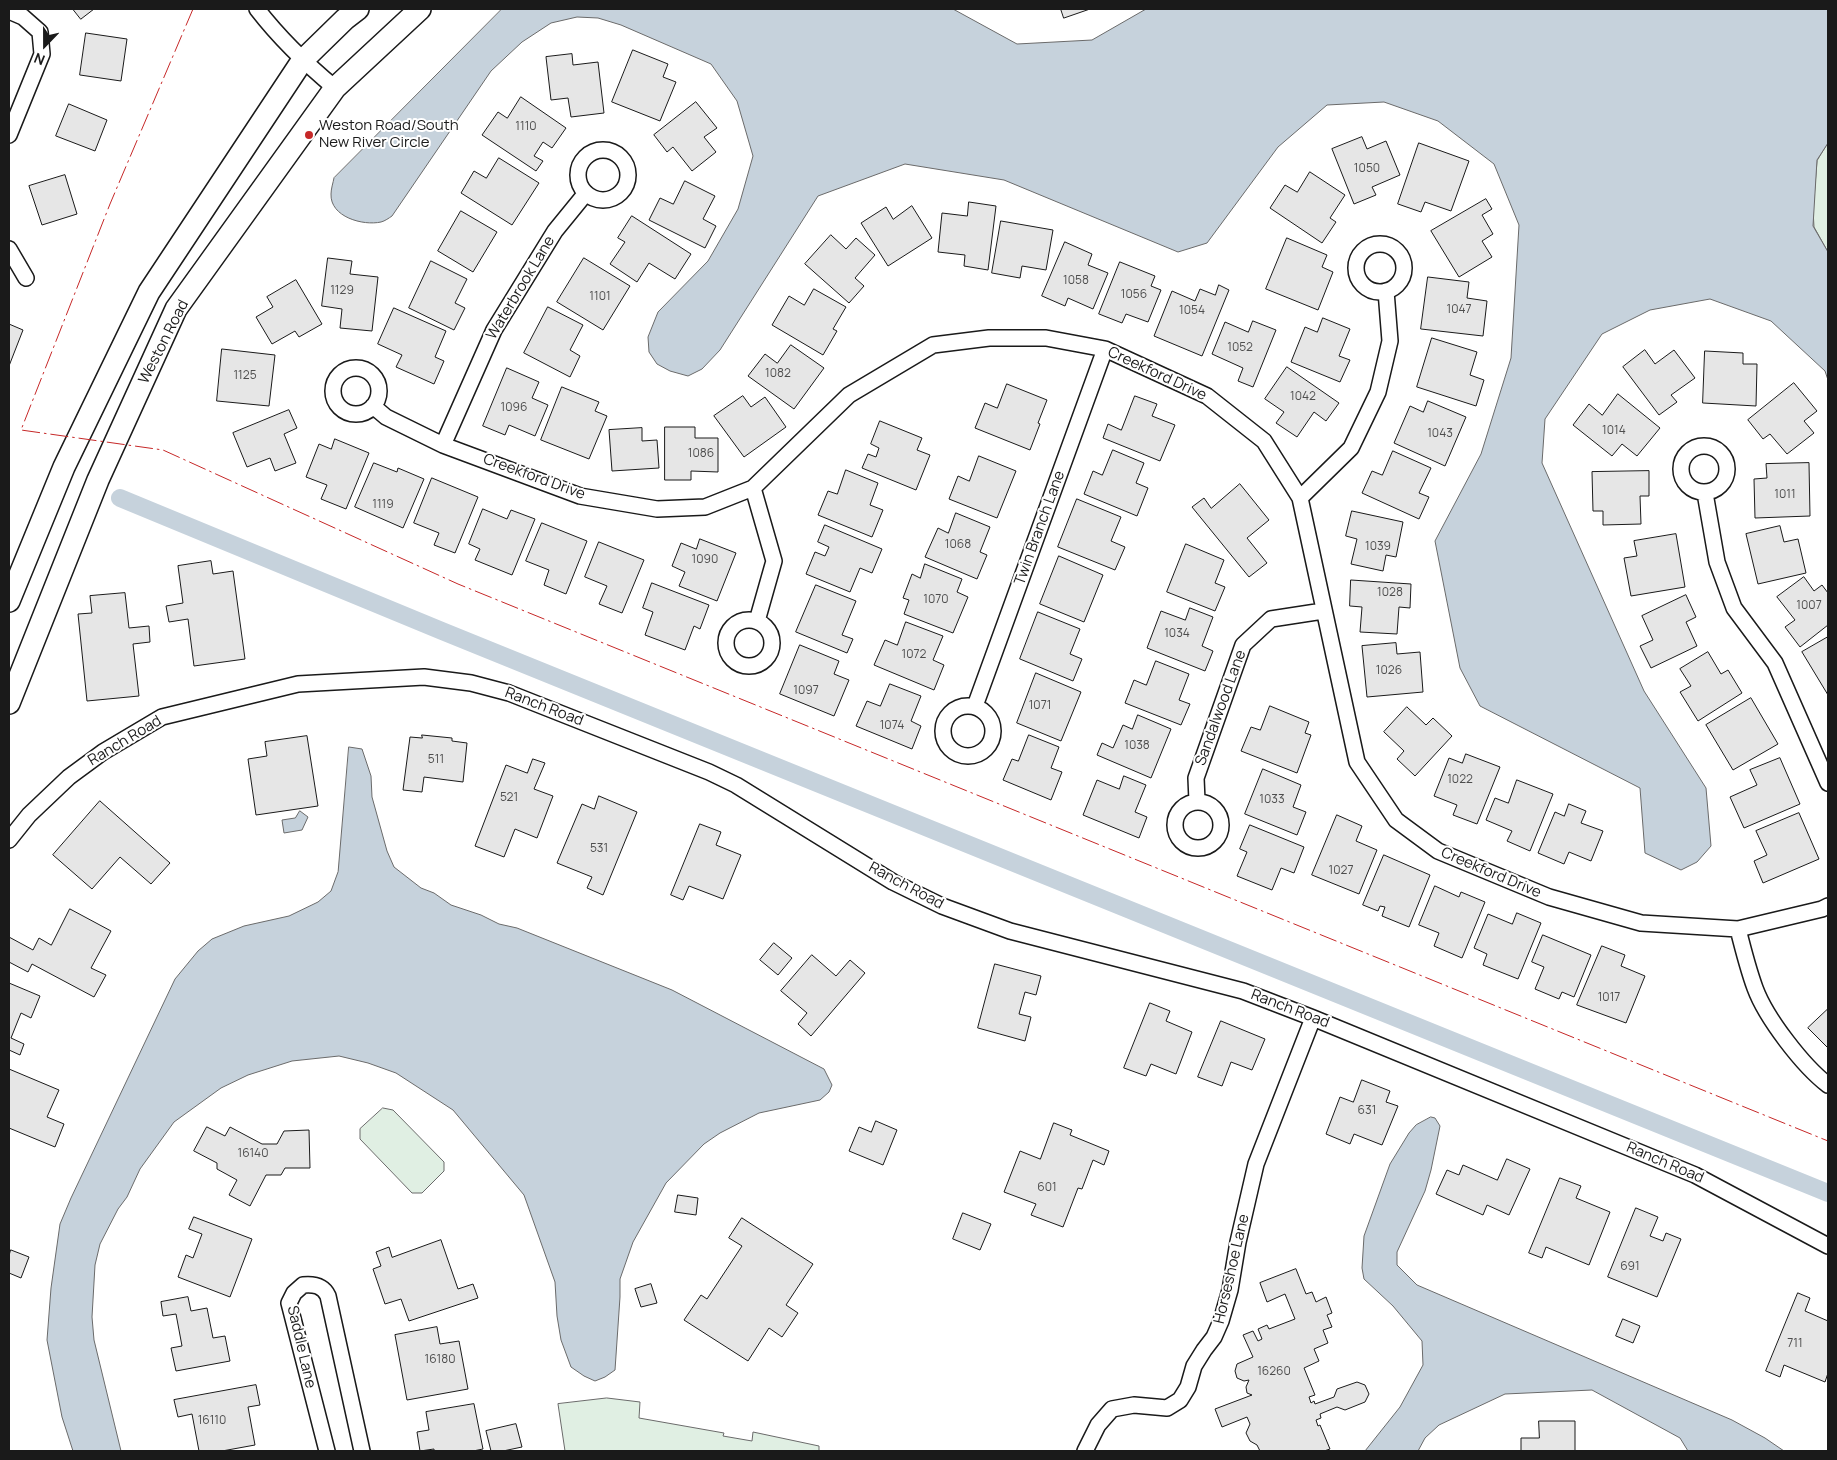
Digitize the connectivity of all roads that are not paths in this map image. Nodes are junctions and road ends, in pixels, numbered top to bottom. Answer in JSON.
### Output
{"nodes":[{"id":1,"x":257,"y":9,"type":"edge"},
{"id":2,"x":358,"y":9,"type":"edge"},
{"id":3,"x":420,"y":9,"type":"edge"},
{"id":4,"x":9,"y":10,"type":"edge"},
{"id":5,"x":302,"y":61,"type":"junction"},
{"id":6,"x":336,"y":88,"type":"junction"},
{"id":7,"x":9,"y":135,"type":"edge"},
{"id":8,"x":586,"y":193,"type":"dead end"},
{"id":9,"x":9,"y":249,"type":"edge"},
{"id":10,"x":26,"y":278,"type":"dead end"},
{"id":11,"x":1386,"y":291,"type":"dead end"},
{"id":12,"x":1105,"y":349,"type":"junction"},
{"id":13,"x":373,"y":406,"type":"dead end"},
{"id":14,"x":444,"y":445,"type":"junction"},
{"id":15,"x":753,"y":488,"type":"junction"},
{"id":16,"x":1705,"y":493,"type":"dead end"},
{"id":17,"x":1300,"y":498,"type":"junction"},
{"id":18,"x":9,"y":601,"type":"edge"},
{"id":19,"x":1323,"y":611,"type":"junction"},
{"id":20,"x":757,"y":621,"type":"dead end"},
{"id":21,"x":9,"y":703,"type":"edge"},
{"id":22,"x":975,"y":706,"type":"dead end"},
{"id":23,"x":1828,"y":783,"type":"edge"},
{"id":24,"x":1197,"y":801,"type":"dead end"},
{"id":25,"x":9,"y":840,"type":"edge"},
{"id":26,"x":1825,"y":907,"type":"edge"},
{"id":27,"x":1738,"y":929,"type":"junction"},
{"id":28,"x":1314,"y":1018,"type":"junction"},
{"id":29,"x":1828,"y":1085,"type":"edge"},
{"id":30,"x":1828,"y":1246,"type":"edge"},
{"id":31,"x":327,"y":1451,"type":"edge"},
{"id":32,"x":362,"y":1451,"type":"edge"},
{"id":33,"x":1084,"y":1451,"type":"edge"}],
"edges":[{"from":1,"to":5,"type":"street"},
{"from":2,"to":5,"type":"main road"},
{"from":3,"to":6,"type":"main road","name":"Weston Road"},
{"from":4,"to":7,"type":"street"},
{"from":5,"to":6,"type":"street"},
{"from":5,"to":18,"type":"main road"},
{"from":6,"to":21,"type":"main road","name":"Weston Road"},
{"from":8,"to":14,"type":"street","name":"Waterbrook Lane"},
{"from":9,"to":10,"type":"street"},
{"from":11,"to":17,"type":"street"},
{"from":12,"to":15,"type":"street","name":"Creekford Drive"},
{"from":12,"to":17,"type":"street","name":"Creekford Drive"},
{"from":12,"to":22,"type":"street","name":"Twin Branch Lane"},
{"from":13,"to":14,"type":"street","name":"Creekford Drive"},
{"from":14,"to":15,"type":"street","name":"Creekford Drive"},
{"from":15,"to":20,"type":"street"},
{"from":16,"to":23,"type":"street"},
{"from":17,"to":19,"type":"street","name":"Creekford Drive"},
{"from":19,"to":24,"type":"street","name":"Sandalwood Lane"},
{"from":19,"to":27,"type":"street","name":"Creekford Drive"},
{"from":25,"to":28,"type":"street","name":"Ranch Road"},
{"from":26,"to":27,"type":"street","name":"Creekford Drive"},
{"from":27,"to":29,"type":"street"},
{"from":28,"to":30,"type":"street","name":"Ranch Road"},
{"from":28,"to":33,"type":"street","name":"Horseshoe Lane"},
{"from":31,"to":32,"type":"street","name":"Saddle Lane"}]}
